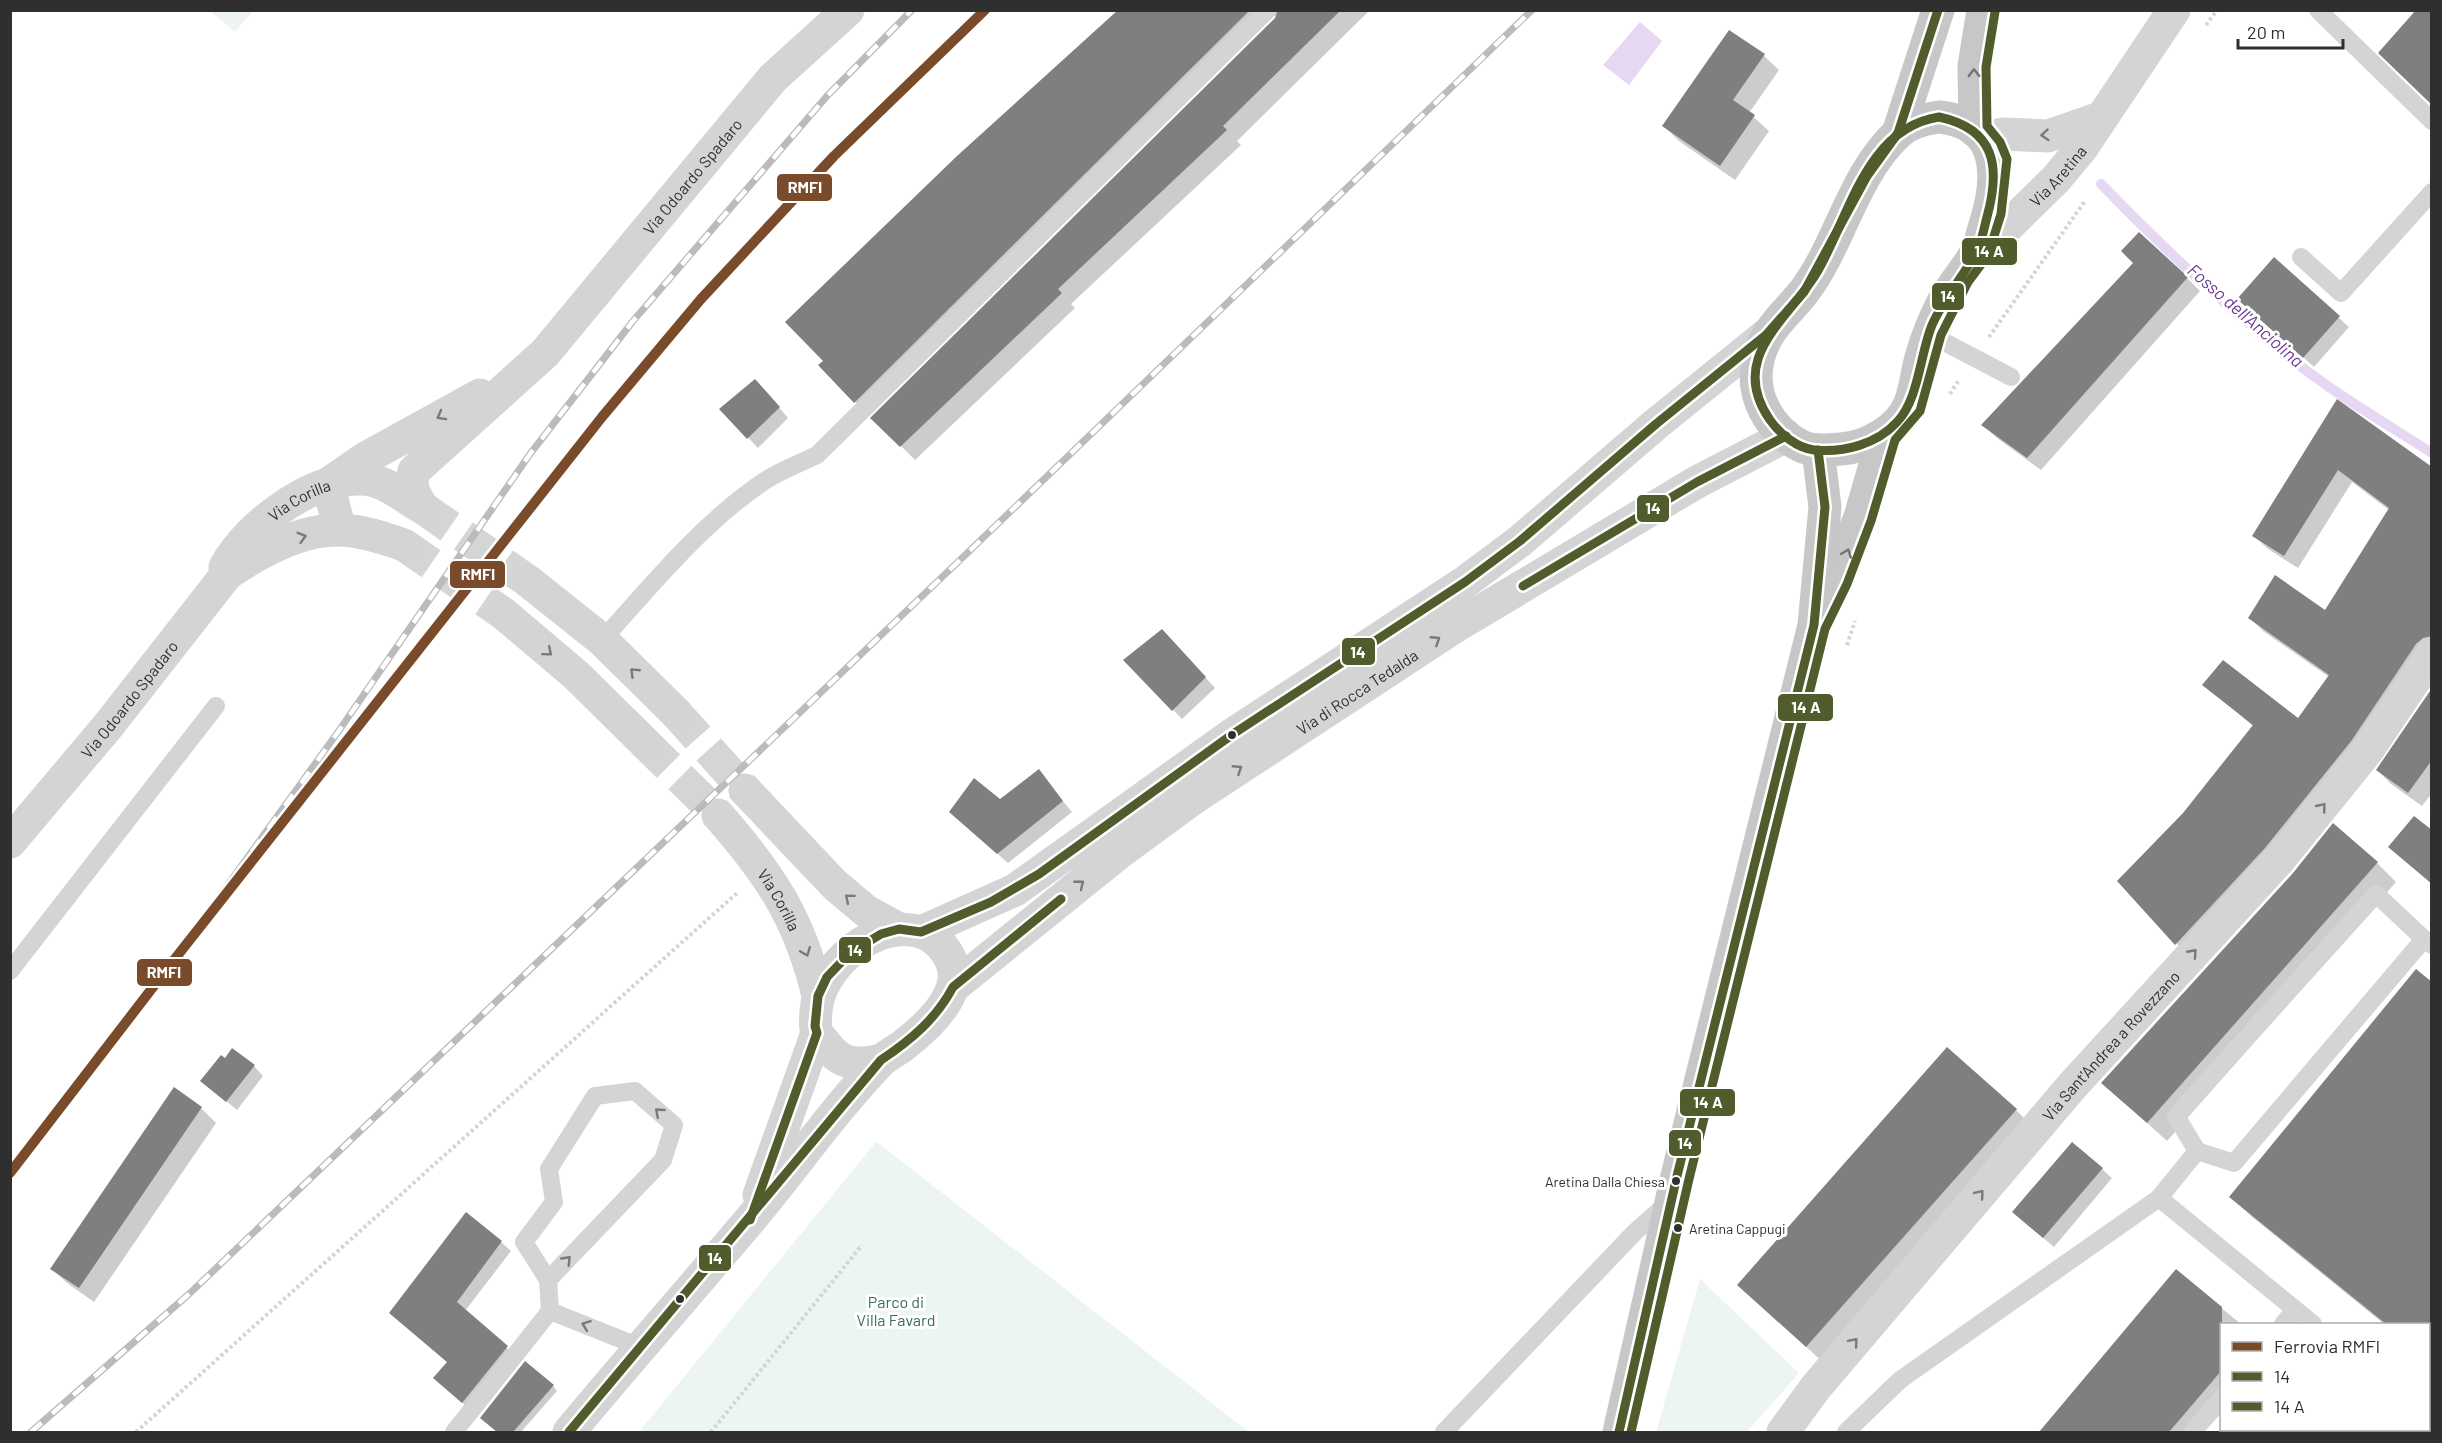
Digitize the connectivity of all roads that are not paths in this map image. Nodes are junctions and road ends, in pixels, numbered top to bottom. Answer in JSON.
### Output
{"nodes":[{"id":1,"x":848,"y":10,"type":"edge"},
{"id":2,"x":1267,"y":10,"type":"edge"},
{"id":3,"x":1938,"y":10,"type":"edge"},
{"id":4,"x":1983,"y":10,"type":"edge"},
{"id":5,"x":2174,"y":10,"type":"edge"},
{"id":6,"x":2318,"y":10,"type":"edge"},
{"id":7,"x":2100,"y":118,"type":"junction"},
{"id":8,"x":2432,"y":122,"type":"edge"},
{"id":9,"x":1898,"y":133,"type":"junction"},
{"id":10,"x":1979,"y":135,"type":"junction"},
{"id":11,"x":2432,"y":192,"type":"edge"},
{"id":12,"x":1977,"y":250,"type":"junction"},
{"id":13,"x":2301,"y":257,"type":"dead end"},
{"id":14,"x":1929,"y":334,"type":"junction"},
{"id":15,"x":1766,"y":335,"type":"junction"},
{"id":16,"x":545,"y":353,"type":"junction"},
{"id":17,"x":2011,"y":377,"type":"dead end"},
{"id":18,"x":1884,"y":434,"type":"junction"},
{"id":19,"x":1786,"y":436,"type":"junction"},
{"id":20,"x":1818,"y":450,"type":"junction"},
{"id":21,"x":328,"y":484,"type":"junction"},
{"id":22,"x":423,"y":508,"type":"joint"},
{"id":23,"x":340,"y":530,"type":"junction"},
{"id":24,"x":405,"y":545,"type":"tunnel mouth"},
{"id":25,"x":248,"y":559,"type":"joint"},
{"id":26,"x":528,"y":581,"type":"tunnel mouth"},
{"id":27,"x":209,"y":597,"type":"junction"},
{"id":28,"x":504,"y":614,"type":"tunnel mouth"},
{"id":29,"x":1814,"y":625,"type":"junction"},
{"id":30,"x":602,"y":640,"type":"junction"},
{"id":31,"x":2432,"y":654,"type":"edge"},
{"id":32,"x":216,"y":706,"type":"dead end"},
{"id":33,"x":676,"y":713,"type":"tunnel mouth"},
{"id":34,"x":645,"y":743,"type":"tunnel mouth"},
{"id":35,"x":745,"y":790,"type":"tunnel mouth"},
{"id":36,"x":718,"y":815,"type":"tunnel mouth"},
{"id":37,"x":10,"y":842,"type":"edge"},
{"id":38,"x":910,"y":930,"type":"junction"},
{"id":39,"x":2428,"y":942,"type":"edge"},
{"id":40,"x":10,"y":971,"type":"edge"},
{"id":41,"x":953,"y":987,"type":"junction"},
{"id":42,"x":818,"y":996,"type":"junction"},
{"id":43,"x":818,"y":1033,"type":"junction"},
{"id":44,"x":881,"y":1060,"type":"junction"},
{"id":45,"x":2197,"y":1151,"type":"junction"},
{"id":46,"x":2159,"y":1198,"type":"junction"},
{"id":47,"x":1671,"y":1200,"type":"junction"},
{"id":48,"x":750,"y":1220,"type":"junction"},
{"id":49,"x":548,"y":1280,"type":"junction"},
{"id":50,"x":2295,"y":1310,"type":"junction"},
{"id":51,"x":550,"y":1311,"type":"junction"},
{"id":52,"x":2284,"y":1323,"type":"edge"},
{"id":53,"x":2312,"y":1323,"type":"edge"},
{"id":54,"x":640,"y":1347,"type":"junction"},
{"id":55,"x":2220,"y":1400,"type":"edge"},
{"id":56,"x":454,"y":1432,"type":"edge"},
{"id":57,"x":569,"y":1432,"type":"edge"},
{"id":58,"x":1444,"y":1432,"type":"edge"},
{"id":59,"x":1619,"y":1432,"type":"edge"},
{"id":60,"x":1783,"y":1432,"type":"edge"},
{"id":61,"x":1846,"y":1432,"type":"edge"},
{"id":62,"x":2192,"y":1432,"type":"edge"}],
"edges":[{"from":1,"to":16,"type":"street","name":"Via Odoardo Spadaro"},
{"from":2,"to":30,"type":"lane"},
{"from":3,"to":9,"type":"main road"},
{"from":10,"to":4,"type":"main road","one_way":true},
{"from":5,"to":7,"type":"street","name":"Via Aretina"},
{"from":6,"to":8,"type":"lane"},
{"from":7,"to":10,"type":"street","name":"Via Aretina","one_way":true},
{"from":7,"to":12,"type":"street","name":"Via Aretina"},
{"from":9,"to":10,"type":"main road"},
{"from":9,"to":15,"type":"main road"},
{"from":10,"to":12,"type":"main road"},
{"from":11,"to":13,"type":"lane"},
{"from":12,"to":14,"type":"main road"},
{"from":14,"to":17,"type":"lane"},
{"from":14,"to":18,"type":"main road"},
{"from":15,"to":19,"type":"main road"},
{"from":15,"to":38,"type":"street","name":"Via di Rocca Tedalda"},
{"from":16,"to":21,"type":"street","name":"Via Odoardo Spadaro","one_way":true},
{"from":16,"to":22,"type":"street","name":"Via Odoardo Spadaro"},
{"from":18,"to":20,"type":"main road"},
{"from":29,"to":18,"type":"main road","one_way":true},
{"from":19,"to":20,"type":"main road"},
{"from":41,"to":19,"type":"street","name":"Via di Rocca Tedalda","one_way":true},
{"from":20,"to":29,"type":"main road"},
{"from":21,"to":22,"type":"street","name":"Via Corilla"},
{"from":21,"to":23,"type":"street"},
{"from":21,"to":27,"type":"street","name":"Via Corilla"},
{"from":23,"to":24,"type":"street","name":"Via Corilla"},
{"from":25,"to":23,"type":"street","name":"Via Corilla","one_way":true},
{"from":25,"to":27,"type":"street","name":"Via Odoardo Spadaro"},
{"from":26,"to":30,"type":"street"},
{"from":27,"to":37,"type":"street","name":"Via Odoardo Spadaro"},
{"from":28,"to":34,"type":"street","one_way":true},
{"from":29,"to":47,"type":"main road"},
{"from":33,"to":30,"type":"street","one_way":true},
{"from":60,"to":31,"type":"street","name":"Via Sant'Andrea a Rovezzano","one_way":true},
{"from":32,"to":40,"type":"lane"},
{"from":38,"to":35,"type":"street","one_way":true},
{"from":36,"to":42,"type":"street","name":"Via Corilla","one_way":true},
{"from":38,"to":41,"type":"street"},
{"from":38,"to":42,"type":"street","name":"Via di Rocca Tedalda"},
{"from":39,"to":45,"type":"lane"},
{"from":39,"to":45,"type":"lane"},
{"from":41,"to":44,"type":"street","name":"Via di Rocca Tedalda"},
{"from":42,"to":43,"type":"street","name":"Via di Rocca Tedalda"},
{"from":43,"to":44,"type":"street","name":"Via di Rocca Tedalda"},
{"from":43,"to":48,"type":"street","name":"Via di Rocca Tedalda"},
{"from":44,"to":48,"type":"street","name":"Via di Rocca Tedalda"},
{"from":45,"to":46,"type":"lane"},
{"from":46,"to":50,"type":"lane"},
{"from":46,"to":61,"type":"lane"},
{"from":47,"to":58,"type":"lane"},
{"from":47,"to":59,"type":"main road"},
{"from":48,"to":54,"type":"street","name":"Via di Rocca Tedalda"},
{"from":49,"to":49,"type":"lane","one_way":true},
{"from":49,"to":51,"type":"lane"},
{"from":50,"to":52,"type":"lane"},
{"from":50,"to":53,"type":"lane"},
{"from":54,"to":51,"type":"lane","one_way":true},
{"from":51,"to":56,"type":"lane"},
{"from":54,"to":57,"type":"street","name":"Via di Rocca Tedalda"},
{"from":55,"to":62,"type":"lane"}]}
